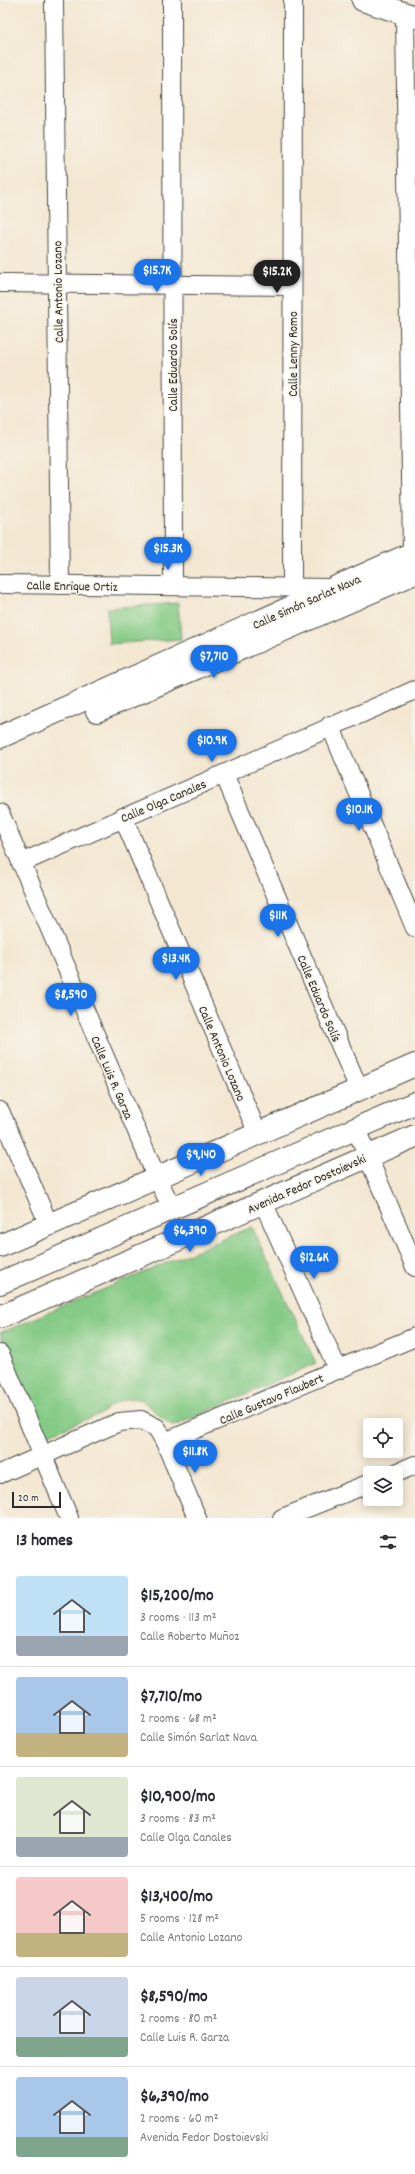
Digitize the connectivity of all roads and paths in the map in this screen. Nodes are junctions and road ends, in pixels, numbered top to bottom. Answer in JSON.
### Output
{"nodes":[{"id":1,"x":54,"y":0,"type":"edge"},
{"id":2,"x":172,"y":0,"type":"edge"},
{"id":3,"x":293,"y":0,"type":"edge"},
{"id":4,"x":363,"y":0,"type":"edge"},
{"id":5,"x":410,"y":16,"type":"edge"},
{"id":6,"x":0,"y":283,"type":"edge"},
{"id":7,"x":57,"y":284,"type":"junction"},
{"id":8,"x":172,"y":285,"type":"junction"},
{"id":9,"x":292,"y":286,"type":"junction"},
{"id":10,"x":414,"y":560,"type":"edge"},
{"id":11,"x":0,"y":584,"type":"edge"},
{"id":12,"x":60,"y":585,"type":"junction"},
{"id":13,"x":173,"y":586,"type":"junction"},
{"id":14,"x":292,"y":587,"type":"junction"},
{"id":15,"x":336,"y":588,"type":"junction"},
{"id":16,"x":415,"y":690,"type":"edge"},
{"id":17,"x":330,"y":725,"type":"junction"},
{"id":18,"x":0,"y":737,"type":"edge"},
{"id":19,"x":0,"y":752,"type":"edge"},
{"id":20,"x":224,"y":774,"type":"junction"},
{"id":21,"x":0,"y":813,"type":"edge"},
{"id":22,"x":123,"y":817,"type":"junction"},
{"id":23,"x":21,"y":863,"type":"junction"},
{"id":24,"x":415,"y":928,"type":"edge"},
{"id":25,"x":415,"y":1065,"type":"edge"},
{"id":26,"x":359,"y":1089,"type":"junction"},
{"id":27,"x":415,"y":1103,"type":"edge"},
{"id":28,"x":0,"y":1110,"type":"edge"},
{"id":29,"x":356,"y":1129,"type":"junction"},
{"id":30,"x":258,"y":1134,"type":"junction"},
{"id":31,"x":415,"y":1136,"type":"edge"},
{"id":32,"x":367,"y":1157,"type":"junction"},
{"id":33,"x":157,"y":1178,"type":"junction"},
{"id":34,"x":263,"y":1202,"type":"junction"},
{"id":35,"x":172,"y":1208,"type":"junction"},
{"id":36,"x":49,"y":1225,"type":"junction"},
{"id":37,"x":0,"y":1246,"type":"edge"},
{"id":38,"x":415,"y":1267,"type":"edge"},
{"id":39,"x":0,"y":1282,"type":"edge"},
{"id":40,"x":0,"y":1317,"type":"edge"},
{"id":41,"x":415,"y":1337,"type":"edge"},
{"id":42,"x":0,"y":1354,"type":"edge"},
{"id":43,"x":338,"y":1370,"type":"junction"},
{"id":44,"x":165,"y":1442,"type":"junction"},
{"id":45,"x":44,"y":1456,"type":"junction"},
{"id":46,"x":415,"y":1465,"type":"edge"},
{"id":47,"x":403,"y":1470,"type":"edge"},
{"id":48,"x":0,"y":1474,"type":"edge"},
{"id":49,"x":363,"y":1486,"type":"edge"},
{"id":50,"x":69,"y":1518,"type":"edge"},
{"id":51,"x":197,"y":1518,"type":"edge"},
{"id":52,"x":282,"y":1518,"type":"edge"}],
"edges":[{"from":1,"to":7,"type":"street","name":"Calle Antonio Lozano"},
{"from":2,"to":8,"type":"street","name":"Calle Eduardo Solís"},
{"from":3,"to":9,"type":"street","name":"Calle Lenny Romo"},
{"from":4,"to":5,"type":"main road"},
{"from":5,"to":10,"type":"street"},
{"from":6,"to":7,"type":"street"},
{"from":7,"to":8,"type":"street"},
{"from":7,"to":12,"type":"street","name":"Calle Antonio Lozano"},
{"from":8,"to":9,"type":"street"},
{"from":8,"to":13,"type":"street","name":"Calle Eduardo Solís"},
{"from":9,"to":14,"type":"street","name":"Calle Lenny Romo"},
{"from":10,"to":15,"type":"main road","name":"Calle Simón Sarlat Nava"},
{"from":10,"to":19,"type":"main road","name":"Calle Simón Sarlat Nava"},
{"from":11,"to":12,"type":"street","name":"Calle Enrique Ortiz"},
{"from":12,"to":13,"type":"street","name":"Calle Enrique Ortiz"},
{"from":13,"to":14,"type":"street","name":"Calle Enrique Ortiz"},
{"from":14,"to":15,"type":"street","name":"Calle Enrique Ortiz"},
{"from":15,"to":18,"type":"main road","name":"Calle Simón Sarlat Nava"},
{"from":16,"to":17,"type":"street","name":"Calle Olga Canales"},
{"from":17,"to":20,"type":"street","name":"Calle Olga Canales"},
{"from":17,"to":24,"type":"street"},
{"from":20,"to":22,"type":"street","name":"Calle Olga Canales"},
{"from":20,"to":26,"type":"street","name":"Calle Eduardo Solís"},
{"from":21,"to":23,"type":"street","name":"Calle Luis R. Garza"},
{"from":22,"to":23,"type":"street","name":"Calle Olga Canales"},
{"from":22,"to":30,"type":"street","name":"Calle Antonio Lozano"},
{"from":23,"to":33,"type":"street","name":"Calle Luis R. Garza"},
{"from":25,"to":26,"type":"main road"},
{"from":26,"to":30,"type":"main road"},
{"from":27,"to":29,"type":"main road"},
{"from":28,"to":36,"type":"street"},
{"from":29,"to":32,"type":"street"},
{"from":29,"to":35,"type":"main road"},
{"from":30,"to":33,"type":"main road"},
{"from":31,"to":32,"type":"main road","name":"Avenida Fedor Dostoievski"},
{"from":32,"to":34,"type":"main road","name":"Avenida Fedor Dostoievski"},
{"from":32,"to":38,"type":"street"},
{"from":33,"to":35,"type":"street","name":"Calle Luis R. Garza"},
{"from":33,"to":36,"type":"main road"},
{"from":34,"to":40,"type":"main road","name":"Avenida Fedor Dostoievski"},
{"from":34,"to":43,"type":"street"},
{"from":35,"to":39,"type":"main road"},
{"from":36,"to":37,"type":"main road"},
{"from":41,"to":43,"type":"street","name":"Calle Gustavo Flaubert"},
{"from":42,"to":45,"type":"street"},
{"from":43,"to":44,"type":"street","name":"Calle Gustavo Flaubert"},
{"from":44,"to":45,"type":"street"},
{"from":44,"to":51,"type":"street"},
{"from":45,"to":48,"type":"street"},
{"from":45,"to":50,"type":"street"},
{"from":46,"to":47,"type":"street"},
{"from":49,"to":52,"type":"street"}]}
